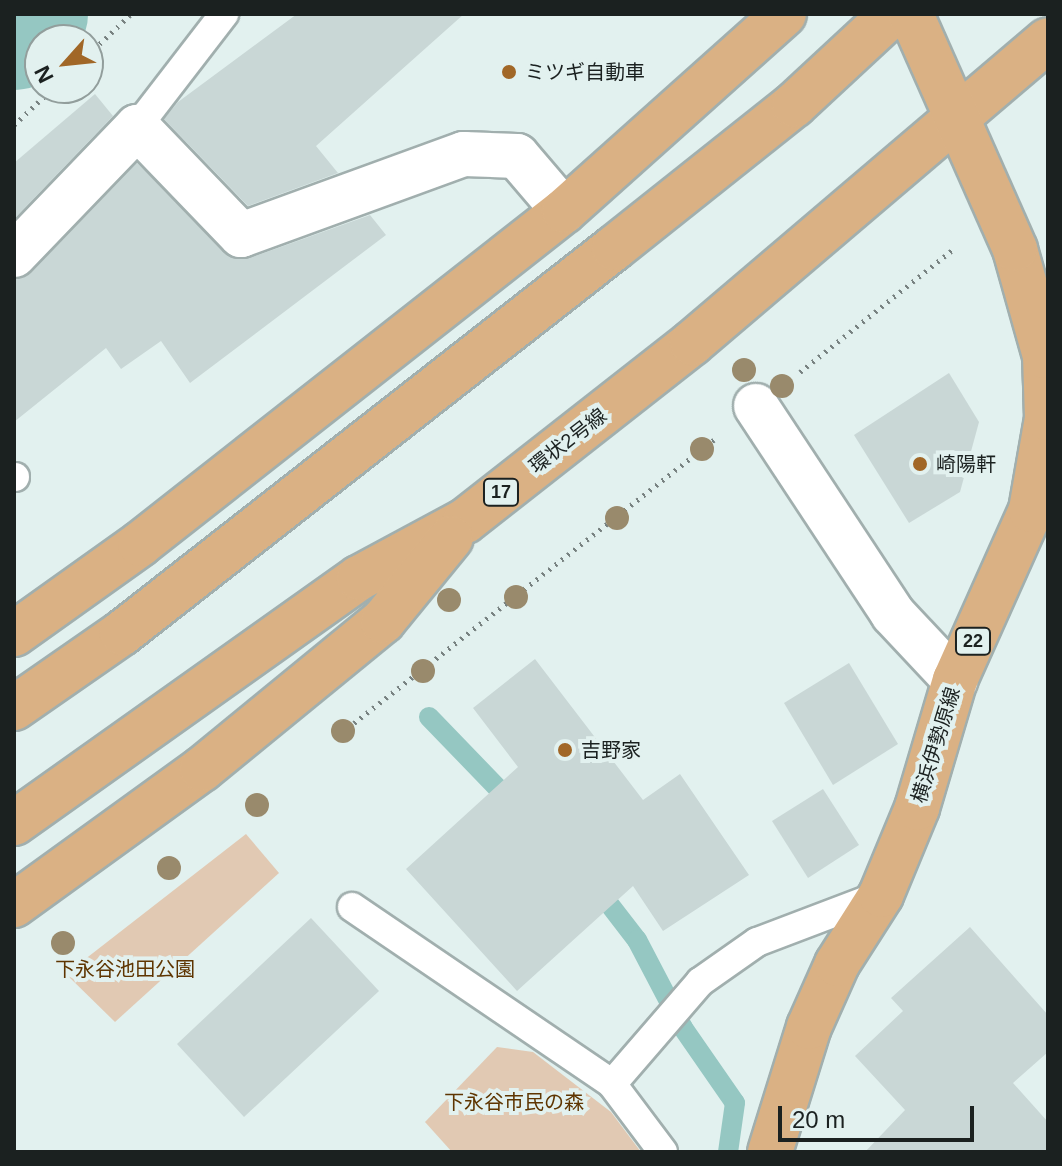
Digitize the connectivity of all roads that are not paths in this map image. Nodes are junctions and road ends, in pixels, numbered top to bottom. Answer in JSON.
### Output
{"nodes":[{"id":1,"x":224,"y":14,"type":"edge"},
{"id":2,"x":784,"y":14,"type":"edge"},
{"id":3,"x":892,"y":14,"type":"edge"},
{"id":4,"x":911,"y":14,"type":"edge"},
{"id":5,"x":1048,"y":40,"type":"edge"},
{"id":6,"x":958,"y":118,"type":"junction"},
{"id":7,"x":137,"y":127,"type":"junction"},
{"id":8,"x":564,"y":211,"type":"junction"},
{"id":9,"x":14,"y":255,"type":"edge"},
{"id":10,"x":756,"y":406,"type":"road end"},
{"id":11,"x":1048,"y":418,"type":"edge"},
{"id":12,"x":465,"y":521,"type":"junction"},
{"id":13,"x":14,"y":634,"type":"edge"},
{"id":14,"x":955,"y":680,"type":"junction"},
{"id":15,"x":14,"y":708,"type":"edge"},
{"id":16,"x":14,"y":823,"type":"edge"},
{"id":17,"x":881,"y":895,"type":"junction"},
{"id":18,"x":14,"y":905,"type":"edge"},
{"id":19,"x":352,"y":907,"type":"dead end"},
{"id":20,"x":612,"y":1084,"type":"junction"},
{"id":21,"x":663,"y":1152,"type":"edge"},
{"id":22,"x":770,"y":1152,"type":"edge"}],
"edges":[{"from":1,"to":7,"type":"lane"},
{"from":2,"to":8,"type":"main road"},
{"from":3,"to":15,"type":"main road"},
{"from":4,"to":6,"type":"main road","name":"横浜伊勢原線","number":"22"},
{"from":5,"to":6,"type":"main road","name":"環状2号線","number":"17"},
{"from":6,"to":11,"type":"main road","name":"横浜伊勢原線","number":"22"},
{"from":6,"to":12,"type":"main road","name":"環状2号線","number":"17"},
{"from":7,"to":8,"type":"street"},
{"from":7,"to":9,"type":"street"},
{"from":8,"to":13,"type":"main road"},
{"from":10,"to":14,"type":"street"},
{"from":11,"to":14,"type":"main road","name":"横浜伊勢原線","number":"22"},
{"from":12,"to":16,"type":"main road","name":"環状2号線","number":"17"},
{"from":12,"to":18,"type":"main road"},
{"from":14,"to":17,"type":"main road","name":"横浜伊勢原線","number":"22"},
{"from":17,"to":20,"type":"lane"},
{"from":17,"to":22,"type":"main road","name":"横浜伊勢原線","number":"22"},
{"from":19,"to":20,"type":"lane"},
{"from":20,"to":21,"type":"lane"}]}
